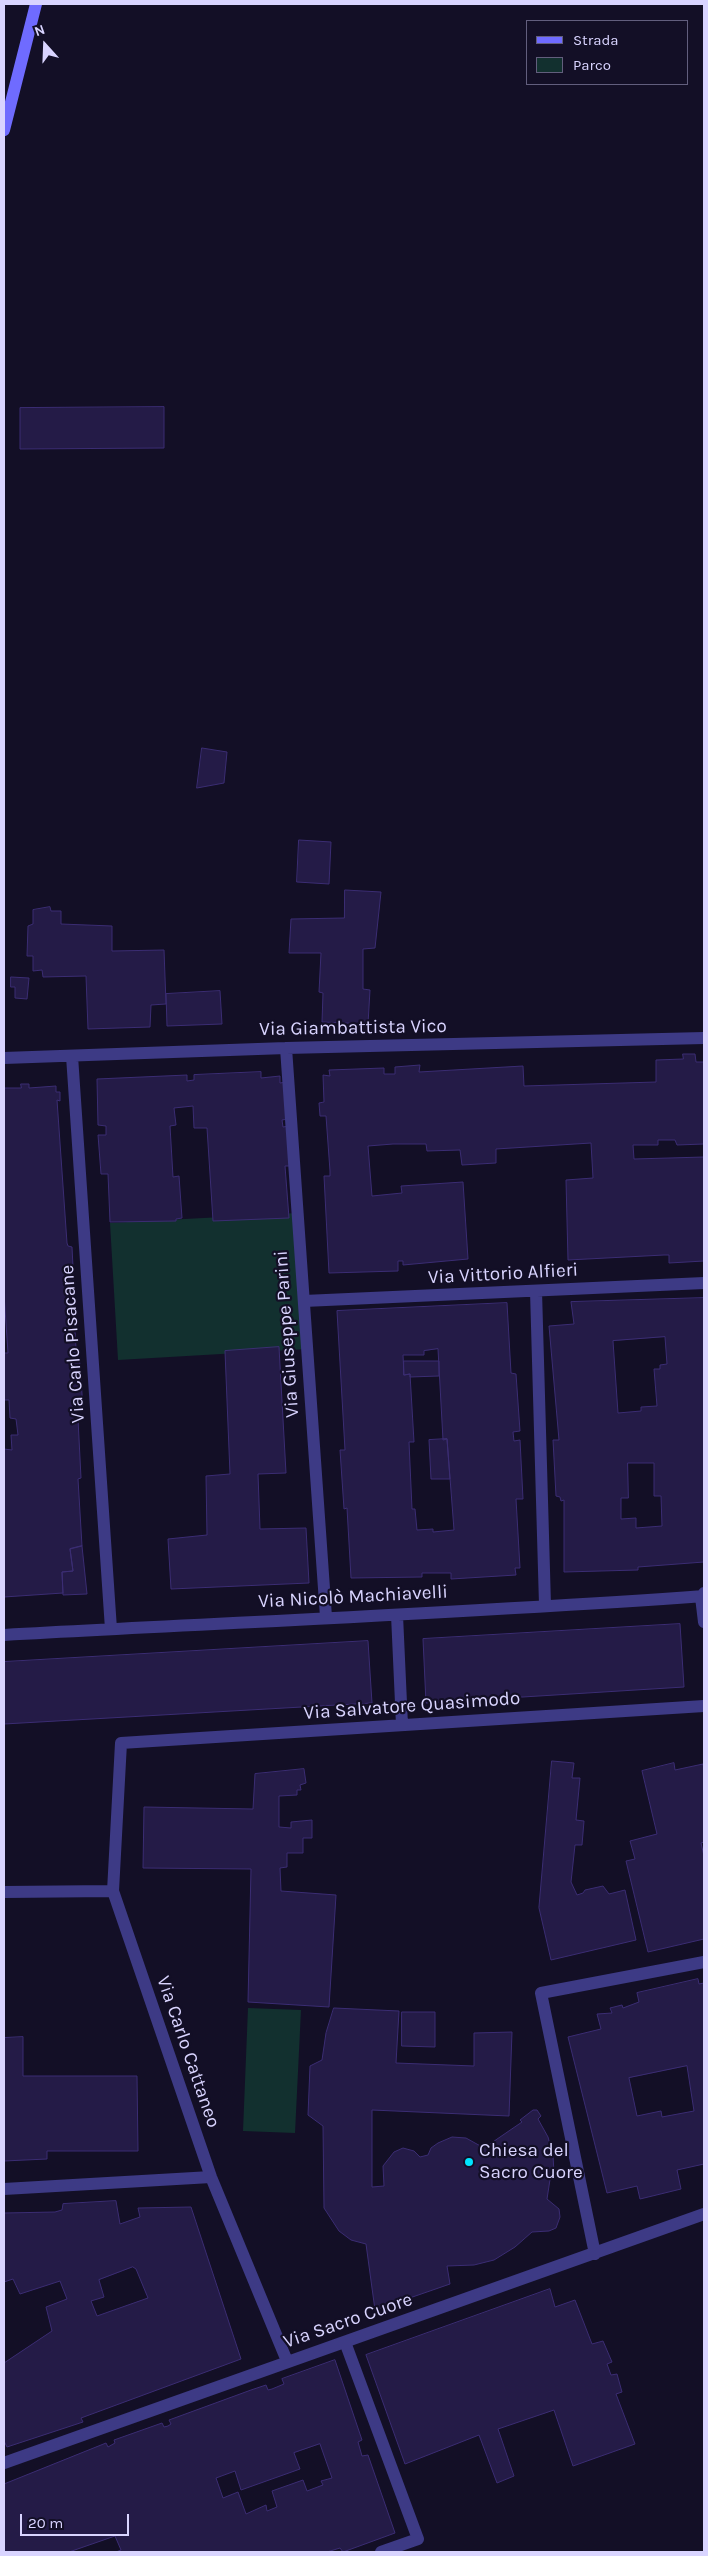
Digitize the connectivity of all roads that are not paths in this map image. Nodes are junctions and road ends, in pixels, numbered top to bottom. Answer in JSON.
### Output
{"nodes":[{"id":1,"x":36,"y":4,"type":"edge"},
{"id":2,"x":4,"y":130,"type":"edge"},
{"id":3,"x":704,"y":1038,"type":"edge"},
{"id":4,"x":286,"y":1048,"type":"junction"},
{"id":5,"x":72,"y":1056,"type":"junction"},
{"id":6,"x":4,"y":1058,"type":"edge"},
{"id":7,"x":704,"y":1284,"type":"edge"},
{"id":8,"x":536,"y":1292,"type":"junction"},
{"id":9,"x":304,"y":1301,"type":"junction"},
{"id":10,"x":703,"y":1595,"type":"edge"},
{"id":11,"x":545,"y":1605,"type":"junction"},
{"id":12,"x":397,"y":1615,"type":"junction"},
{"id":13,"x":326,"y":1617,"type":"junction"},
{"id":14,"x":704,"y":1622,"type":"edge"},
{"id":15,"x":111,"y":1629,"type":"junction"},
{"id":16,"x":4,"y":1635,"type":"edge"},
{"id":17,"x":704,"y":1706,"type":"edge"},
{"id":18,"x":402,"y":1725,"type":"junction"},
{"id":19,"x":121,"y":1743,"type":"joint"},
{"id":20,"x":113,"y":1891,"type":"junction"},
{"id":21,"x":4,"y":1892,"type":"edge"},
{"id":22,"x":704,"y":1962,"type":"edge"},
{"id":23,"x":211,"y":2177,"type":"junction"},
{"id":24,"x":4,"y":2189,"type":"edge"},
{"id":25,"x":704,"y":2214,"type":"edge"},
{"id":26,"x":595,"y":2254,"type":"junction"},
{"id":27,"x":345,"y":2342,"type":"junction"},
{"id":28,"x":287,"y":2361,"type":"junction"},
{"id":29,"x":4,"y":2463,"type":"edge"},
{"id":30,"x":381,"y":2552,"type":"edge"}],
"edges":[{"from":1,"to":2,"type":"street"},
{"from":3,"to":4,"type":"street","name":"Via Giambattista Vico"},
{"from":4,"to":5,"type":"street","name":"Via Giambattista Vico"},
{"from":4,"to":9,"type":"street","name":"Via Giuseppe Parini"},
{"from":5,"to":6,"type":"street","name":"Via Giambattista Vico"},
{"from":5,"to":15,"type":"street","name":"Via Carlo Pisacane"},
{"from":7,"to":8,"type":"street","name":"Via Vittorio Alfieri"},
{"from":8,"to":9,"type":"street","name":"Via Vittorio Alfieri"},
{"from":8,"to":11,"type":"street"},
{"from":9,"to":13,"type":"street","name":"Via Giuseppe Parini"},
{"from":10,"to":11,"type":"street","name":"Via Nicolò Machiavelli"},
{"from":10,"to":14,"type":"street"},
{"from":11,"to":12,"type":"street","name":"Via Nicolò Machiavelli"},
{"from":12,"to":13,"type":"street","name":"Via Nicolò Machiavelli"},
{"from":12,"to":18,"type":"street"},
{"from":13,"to":15,"type":"street","name":"Via Nicolò Machiavelli"},
{"from":15,"to":16,"type":"street","name":"Via Nicolò Machiavelli"},
{"from":17,"to":18,"type":"street","name":"Via Salvatore Quasimodo"},
{"from":18,"to":19,"type":"street","name":"Via Salvatore Quasimodo"},
{"from":19,"to":20,"type":"street","name":"Via Carlo Cattaneo"},
{"from":20,"to":21,"type":"street"},
{"from":20,"to":23,"type":"street","name":"Via Carlo Cattaneo"},
{"from":22,"to":26,"type":"street"},
{"from":23,"to":24,"type":"street"},
{"from":23,"to":28,"type":"street","name":"Via Carlo Cattaneo"},
{"from":25,"to":26,"type":"street","name":"Via Sacro Cuore"},
{"from":26,"to":27,"type":"street","name":"Via Sacro Cuore"},
{"from":27,"to":28,"type":"street","name":"Via Sacro Cuore"},
{"from":27,"to":30,"type":"street"},
{"from":28,"to":29,"type":"street","name":"Via Sacro Cuore"}]}
